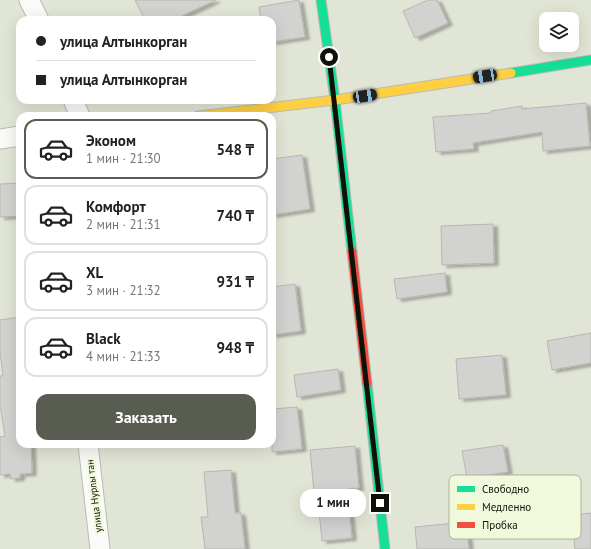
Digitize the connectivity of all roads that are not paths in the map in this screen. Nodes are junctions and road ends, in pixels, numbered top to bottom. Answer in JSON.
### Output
{"nodes":[{"id":1,"x":29,"y":0,"type":"edge"},
{"id":2,"x":321,"y":0,"type":"edge"},
{"id":3,"x":37,"y":16,"type":"edge"},
{"id":4,"x":591,"y":60,"type":"edge"},
{"id":5,"x":335,"y":100,"type":"junction"},
{"id":6,"x":232,"y":112,"type":"edge"},
{"id":7,"x":16,"y":137,"type":"edge"},
{"id":8,"x":0,"y":139,"type":"edge"},
{"id":9,"x":88,"y":448,"type":"edge"},
{"id":10,"x":100,"y":549,"type":"edge"},
{"id":11,"x":385,"y":549,"type":"edge"}],
"edges":[{"from":1,"to":3,"type":"street"},
{"from":2,"to":5,"type":"street"},
{"from":4,"to":5,"type":"street"},
{"from":5,"to":6,"type":"street"},
{"from":5,"to":11,"type":"street"},
{"from":7,"to":8,"type":"street"},
{"from":9,"to":10,"type":"street","name":"улица Нурлы тан"}]}
